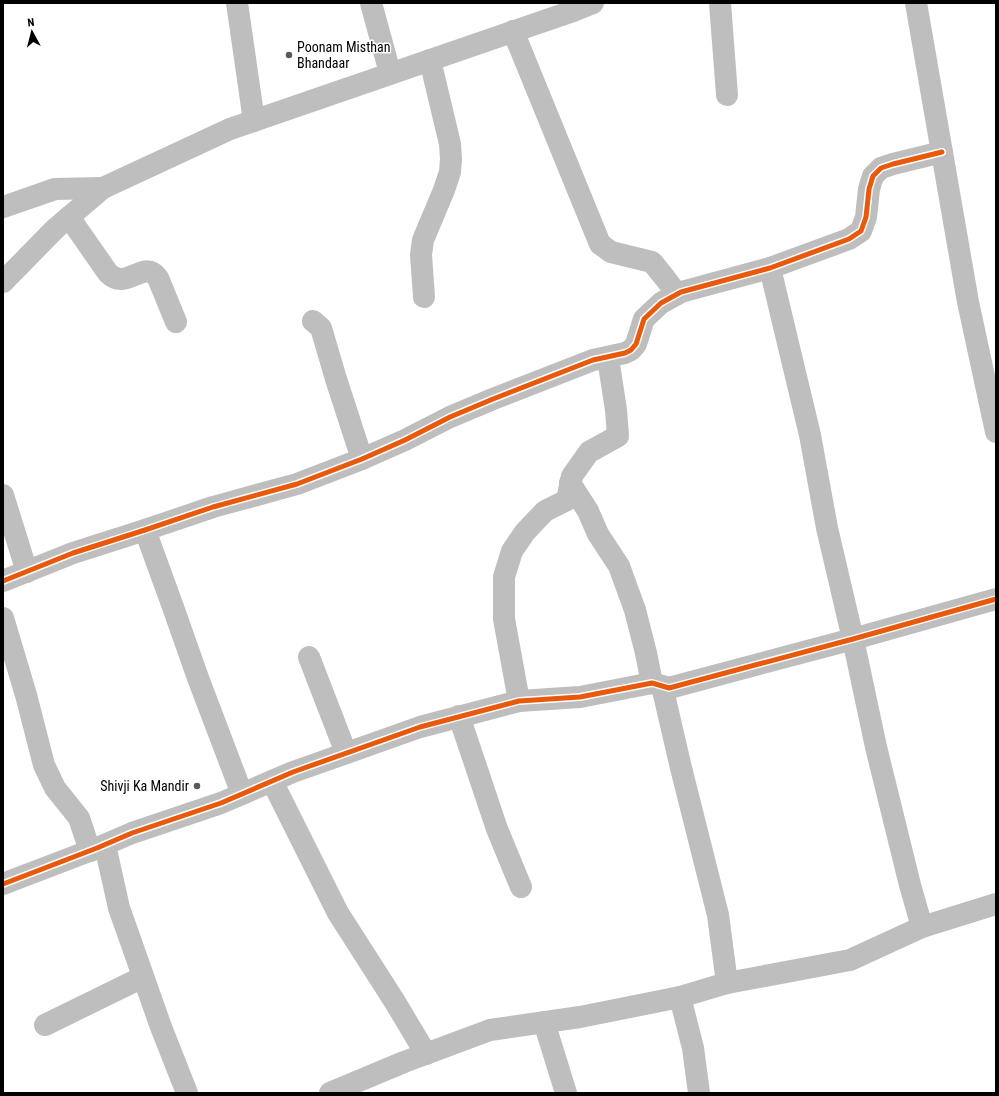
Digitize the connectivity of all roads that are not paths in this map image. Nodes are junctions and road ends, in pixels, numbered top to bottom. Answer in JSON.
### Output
{"nodes":[{"id":1,"x":236,"y":3,"type":"edge"},
{"id":2,"x":371,"y":3,"type":"edge"},
{"id":3,"x":593,"y":3,"type":"edge"},
{"id":4,"x":720,"y":3,"type":"edge"},
{"id":5,"x":916,"y":3,"type":"edge"},
{"id":6,"x":514,"y":31,"type":"junction"},
{"id":7,"x":430,"y":60,"type":"junction"},
{"id":8,"x":390,"y":74,"type":"junction"},
{"id":9,"x":727,"y":95,"type":"dead end"},
{"id":10,"x":254,"y":121,"type":"junction"},
{"id":11,"x":942,"y":152,"type":"junction"},
{"id":12,"x":103,"y":188,"type":"junction"},
{"id":13,"x":3,"y":207,"type":"edge"},
{"id":14,"x":69,"y":217,"type":"junction"},
{"id":15,"x":770,"y":268,"type":"junction"},
{"id":16,"x":3,"y":282,"type":"edge"},
{"id":17,"x":677,"y":294,"type":"junction"},
{"id":18,"x":424,"y":297,"type":"dead end"},
{"id":19,"x":313,"y":321,"type":"dead end"},
{"id":20,"x":176,"y":322,"type":"dead end"},
{"id":21,"x":608,"y":358,"type":"junction"},
{"id":22,"x":996,"y":432,"type":"edge"},
{"id":23,"x":362,"y":459,"type":"junction"},
{"id":24,"x":570,"y":483,"type":"junction"},
{"id":25,"x":3,"y":495,"type":"edge"},
{"id":26,"x":144,"y":530,"type":"junction"},
{"id":27,"x":27,"y":572,"type":"junction"},
{"id":28,"x":3,"y":581,"type":"edge"},
{"id":29,"x":996,"y":599,"type":"edge"},
{"id":30,"x":3,"y":618,"type":"edge"},
{"id":31,"x":853,"y":639,"type":"junction"},
{"id":32,"x":309,"y":657,"type":"dead end"},
{"id":33,"x":657,"y":684,"type":"junction"},
{"id":34,"x":519,"y":701,"type":"junction"},
{"id":35,"x":459,"y":716,"type":"junction"},
{"id":36,"x":346,"y":753,"type":"junction"},
{"id":37,"x":272,"y":781,"type":"junction"},
{"id":38,"x":242,"y":794,"type":"junction"},
{"id":39,"x":98,"y":848,"type":"junction"},
{"id":40,"x":3,"y":884,"type":"edge"},
{"id":41,"x":521,"y":887,"type":"dead end"},
{"id":42,"x":996,"y":904,"type":"edge"},
{"id":43,"x":922,"y":927,"type":"junction"},
{"id":44,"x":143,"y":977,"type":"junction"},
{"id":45,"x":727,"y":983,"type":"junction"},
{"id":46,"x":680,"y":997,"type":"junction"},
{"id":47,"x":544,"y":1022,"type":"junction"},
{"id":48,"x":45,"y":1025,"type":"dead end"},
{"id":49,"x":426,"y":1054,"type":"junction"},
{"id":50,"x":187,"y":1093,"type":"edge"},
{"id":51,"x":330,"y":1093,"type":"edge"},
{"id":52,"x":566,"y":1093,"type":"edge"},
{"id":53,"x":699,"y":1093,"type":"edge"}],
"edges":[{"from":1,"to":10,"type":"street"},
{"from":2,"to":8,"type":"street"},
{"from":3,"to":6,"type":"street"},
{"from":4,"to":9,"type":"street"},
{"from":5,"to":11,"type":"street"},
{"from":6,"to":7,"type":"street"},
{"from":6,"to":17,"type":"street"},
{"from":7,"to":8,"type":"street"},
{"from":7,"to":18,"type":"street"},
{"from":8,"to":10,"type":"street"},
{"from":10,"to":12,"type":"street"},
{"from":11,"to":15,"type":"street"},
{"from":11,"to":22,"type":"street"},
{"from":12,"to":13,"type":"street"},
{"from":12,"to":14,"type":"street"},
{"from":14,"to":16,"type":"street"},
{"from":14,"to":20,"type":"street"},
{"from":15,"to":17,"type":"street"},
{"from":15,"to":31,"type":"street"},
{"from":17,"to":21,"type":"street"},
{"from":19,"to":23,"type":"street"},
{"from":21,"to":23,"type":"street"},
{"from":21,"to":24,"type":"street"},
{"from":23,"to":26,"type":"street"},
{"from":24,"to":33,"type":"street"},
{"from":24,"to":34,"type":"street"},
{"from":25,"to":27,"type":"street"},
{"from":26,"to":27,"type":"street"},
{"from":26,"to":38,"type":"street"},
{"from":27,"to":28,"type":"street"},
{"from":29,"to":31,"type":"street"},
{"from":30,"to":39,"type":"street"},
{"from":31,"to":33,"type":"street"},
{"from":31,"to":43,"type":"street"},
{"from":32,"to":36,"type":"street"},
{"from":33,"to":34,"type":"street"},
{"from":33,"to":45,"type":"street"},
{"from":34,"to":35,"type":"street"},
{"from":35,"to":36,"type":"street"},
{"from":35,"to":41,"type":"street"},
{"from":36,"to":37,"type":"street"},
{"from":37,"to":38,"type":"street"},
{"from":37,"to":49,"type":"street"},
{"from":38,"to":39,"type":"street"},
{"from":39,"to":40,"type":"street"},
{"from":39,"to":44,"type":"street"},
{"from":42,"to":43,"type":"street"},
{"from":43,"to":45,"type":"street"},
{"from":44,"to":48,"type":"street"},
{"from":44,"to":50,"type":"street"},
{"from":45,"to":46,"type":"street"},
{"from":46,"to":47,"type":"street"},
{"from":46,"to":53,"type":"street"},
{"from":47,"to":49,"type":"street"},
{"from":47,"to":52,"type":"street"},
{"from":49,"to":51,"type":"street"}]}
